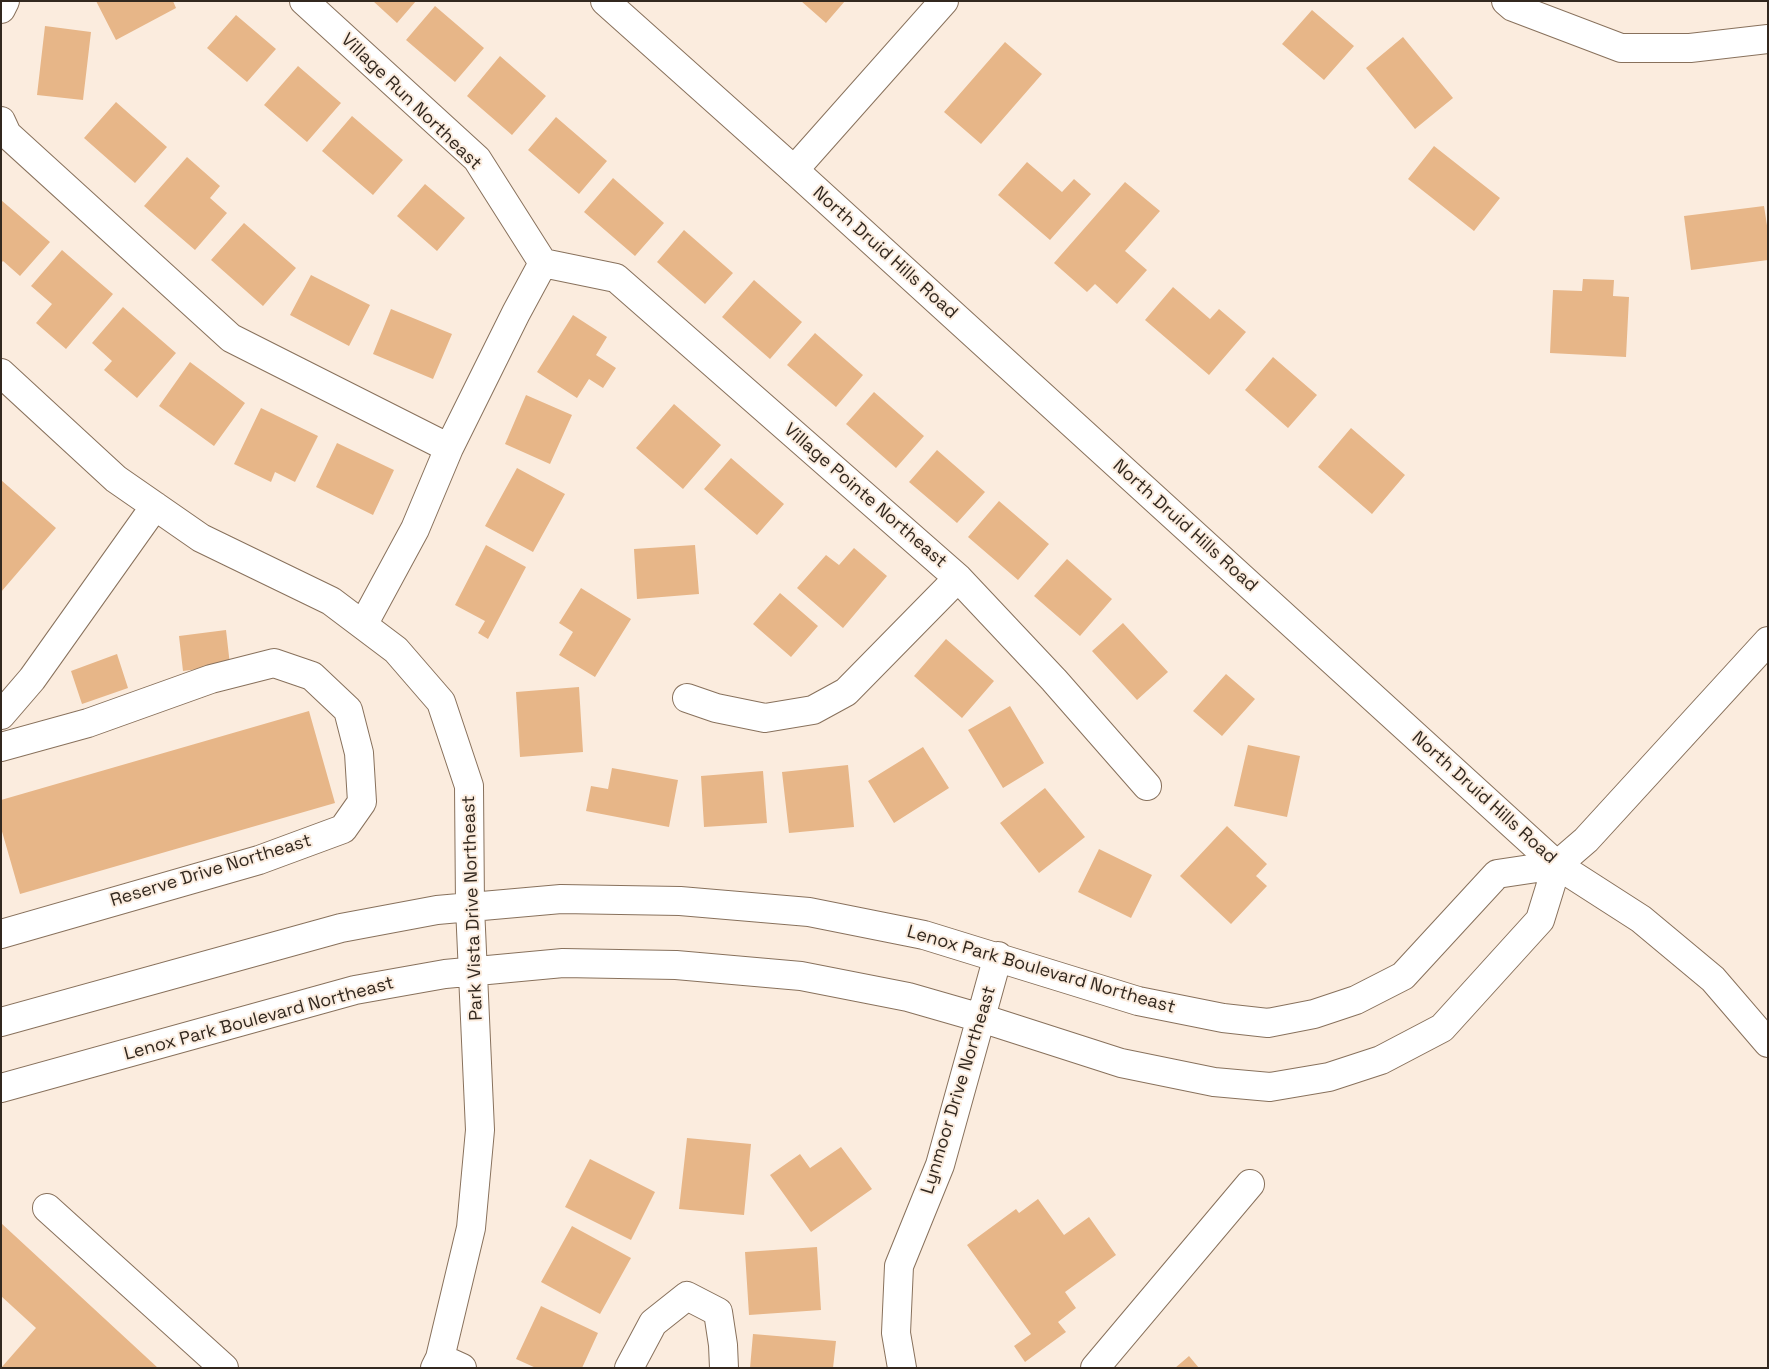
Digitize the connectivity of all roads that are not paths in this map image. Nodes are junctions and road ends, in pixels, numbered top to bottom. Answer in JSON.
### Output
{"nodes":[{"id":1,"x":5,"y":1,"type":"edge"},
{"id":2,"x":304,"y":1,"type":"edge"},
{"id":3,"x":605,"y":1,"type":"edge"},
{"id":4,"x":944,"y":1,"type":"edge"},
{"id":5,"x":1506,"y":1,"type":"edge"},
{"id":6,"x":1,"y":10,"type":"edge"},
{"id":7,"x":1768,"y":39,"type":"edge"},
{"id":8,"x":1,"y":121,"type":"edge"},
{"id":9,"x":794,"y":170,"type":"junction"},
{"id":10,"x":543,"y":263,"type":"junction"},
{"id":11,"x":1,"y":373,"type":"edge"},
{"id":12,"x":449,"y":448,"type":"junction"},
{"id":13,"x":155,"y":506,"type":"junction"},
{"id":14,"x":958,"y":578,"type":"junction"},
{"id":15,"x":363,"y":625,"type":"junction"},
{"id":16,"x":1768,"y":641,"type":"edge"},
{"id":17,"x":687,"y":698,"type":"dead end"},
{"id":18,"x":1,"y":715,"type":"edge"},
{"id":19,"x":1,"y":747,"type":"edge"},
{"id":20,"x":1146,"y":786,"type":"dead end"},
{"id":21,"x":1556,"y":865,"type":"junction"},
{"id":22,"x":470,"y":907,"type":"junction"},
{"id":23,"x":1,"y":934,"type":"edge"},
{"id":24,"x":998,"y":956,"type":"junction"},
{"id":25,"x":473,"y":972,"type":"junction"},
{"id":26,"x":981,"y":1018,"type":"junction"},
{"id":27,"x":1,"y":1022,"type":"edge"},
{"id":28,"x":1768,"y":1043,"type":"edge"},
{"id":29,"x":1,"y":1088,"type":"edge"},
{"id":30,"x":1250,"y":1184,"type":"dead end"},
{"id":31,"x":48,"y":1208,"type":"dead end"},
{"id":32,"x":446,"y":1364,"type":"edge"},
{"id":33,"x":224,"y":1368,"type":"edge"},
{"id":34,"x":629,"y":1368,"type":"edge"},
{"id":35,"x":724,"y":1368,"type":"edge"},
{"id":36,"x":902,"y":1368,"type":"edge"},
{"id":37,"x":1095,"y":1368,"type":"edge"}],
"edges":[{"from":1,"to":6,"type":"street"},
{"from":2,"to":10,"type":"street","name":"Village Run Northeast"},
{"from":3,"to":9,"type":"street","name":"North Druid Hills Road"},
{"from":4,"to":9,"type":"street"},
{"from":5,"to":7,"type":"street"},
{"from":8,"to":12,"type":"street"},
{"from":9,"to":21,"type":"street","name":"North Druid Hills Road"},
{"from":10,"to":12,"type":"street"},
{"from":10,"to":14,"type":"street","name":"Village Pointe Northeast"},
{"from":11,"to":13,"type":"street","name":"Park Vista Drive Northeast"},
{"from":12,"to":15,"type":"street"},
{"from":13,"to":15,"type":"street","name":"Park Vista Drive Northeast"},
{"from":13,"to":18,"type":"street"},
{"from":14,"to":17,"type":"street"},
{"from":14,"to":20,"type":"street","name":"Village Pointe Northeast"},
{"from":15,"to":22,"type":"street","name":"Park Vista Drive Northeast"},
{"from":16,"to":21,"type":"street"},
{"from":19,"to":23,"type":"street","name":"Reserve Drive Northeast"},
{"from":21,"to":24,"type":"street","name":"Lenox Park Boulevard Northeast"},
{"from":21,"to":26,"type":"street","name":"Lenox Park Boulevard Northeast"},
{"from":21,"to":28,"type":"street","name":"North Druid Hills Road"},
{"from":22,"to":24,"type":"street","name":"Lenox Park Boulevard Northeast"},
{"from":22,"to":25,"type":"street","name":"Park Vista Drive Northeast"},
{"from":22,"to":27,"type":"street","name":"Lenox Park Boulevard Northeast"},
{"from":24,"to":26,"type":"street","name":"Lynmoor Drive Northeast"},
{"from":25,"to":26,"type":"street","name":"Lenox Park Boulevard Northeast"},
{"from":25,"to":29,"type":"street","name":"Lenox Park Boulevard Northeast"},
{"from":25,"to":32,"type":"street","name":"Park Vista Drive Northeast"},
{"from":26,"to":36,"type":"street","name":"Lynmoor Drive Northeast"},
{"from":30,"to":37,"type":"street"},
{"from":31,"to":33,"type":"street"},
{"from":34,"to":35,"type":"street"}]}
